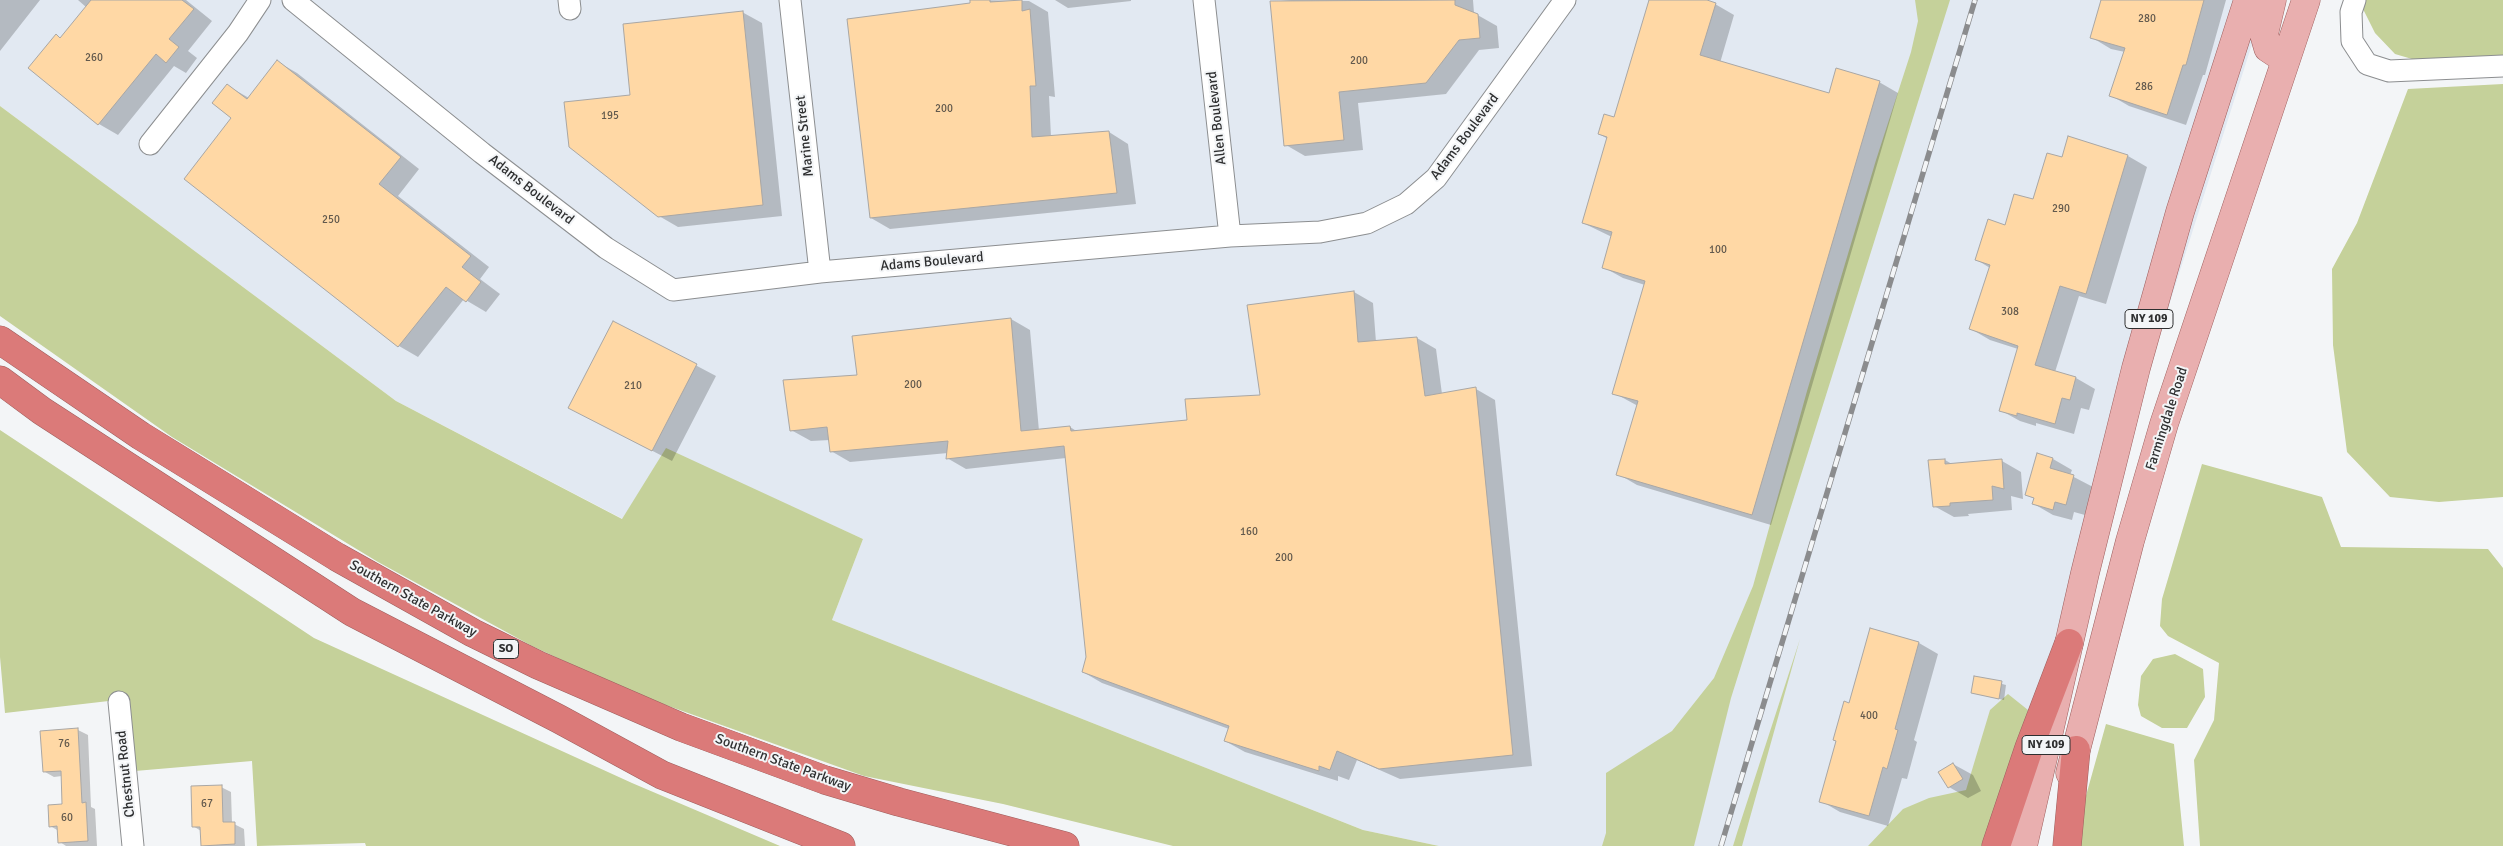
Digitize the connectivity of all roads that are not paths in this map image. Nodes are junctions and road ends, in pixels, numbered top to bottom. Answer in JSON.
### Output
{"nodes":[{"id":1,"x":260,"y":0,"type":"edge"},
{"id":2,"x":293,"y":0,"type":"edge"},
{"id":3,"x":790,"y":0,"type":"edge"},
{"id":4,"x":1204,"y":0,"type":"edge"},
{"id":5,"x":1564,"y":0,"type":"edge"},
{"id":6,"x":2248,"y":0,"type":"edge"},
{"id":7,"x":2272,"y":0,"type":"edge"},
{"id":8,"x":2306,"y":0,"type":"edge"},
{"id":9,"x":2355,"y":0,"type":"edge"},
{"id":10,"x":318,"y":10,"type":"edge"},
{"id":11,"x":2286,"y":60,"type":"junction"},
{"id":12,"x":2503,"y":66,"type":"edge"},
{"id":13,"x":150,"y":144,"type":"dead end"},
{"id":14,"x":1230,"y":236,"type":"junction"},
{"id":15,"x":820,"y":272,"type":"junction"},
{"id":16,"x":0,"y":340,"type":"edge"},
{"id":17,"x":0,"y":380,"type":"edge"},
{"id":18,"x":2069,"y":643,"type":"junction"},
{"id":19,"x":119,"y":702,"type":"dead end"},
{"id":20,"x":2076,"y":750,"type":"junction"},
{"id":21,"x":134,"y":846,"type":"edge"},
{"id":22,"x":841,"y":846,"type":"edge"},
{"id":23,"x":1064,"y":846,"type":"edge"},
{"id":24,"x":1996,"y":846,"type":"edge"},
{"id":25,"x":2023,"y":846,"type":"edge"},
{"id":26,"x":2055,"y":846,"type":"edge"},
{"id":27,"x":2067,"y":846,"type":"edge"}],
"edges":[{"from":1,"to":13,"type":"street"},
{"from":2,"to":10,"type":"street","name":"Adams Boulevard"},
{"from":3,"to":15,"type":"street","name":"Marine Street"},
{"from":4,"to":14,"type":"street","name":"Allen Boulevard"},
{"from":5,"to":14,"type":"street","name":"Adams Boulevard"},
{"from":6,"to":18,"type":"main road","number":"NY 109"},
{"from":7,"to":11,"type":"main road"},
{"from":8,"to":11,"type":"main road","name":"Farmingdale Road","number":"NY 109"},
{"from":9,"to":12,"type":"street"},
{"from":10,"to":15,"type":"street","name":"Adams Boulevard"},
{"from":11,"to":20,"type":"main road","name":"Farmingdale Road","number":"NY 109"},
{"from":14,"to":15,"type":"street","name":"Adams Boulevard"},
{"from":16,"to":23,"type":"highway","name":"Southern State Parkway","number":"SO"},
{"from":17,"to":22,"type":"highway"},
{"from":18,"to":24,"type":"highway"},
{"from":18,"to":25,"type":"main road","number":"NY 109"},
{"from":19,"to":21,"type":"street","name":"Chestnut Road"},
{"from":20,"to":26,"type":"main road","name":"Farmingdale Road","number":"NY 109"},
{"from":20,"to":27,"type":"highway"}]}
